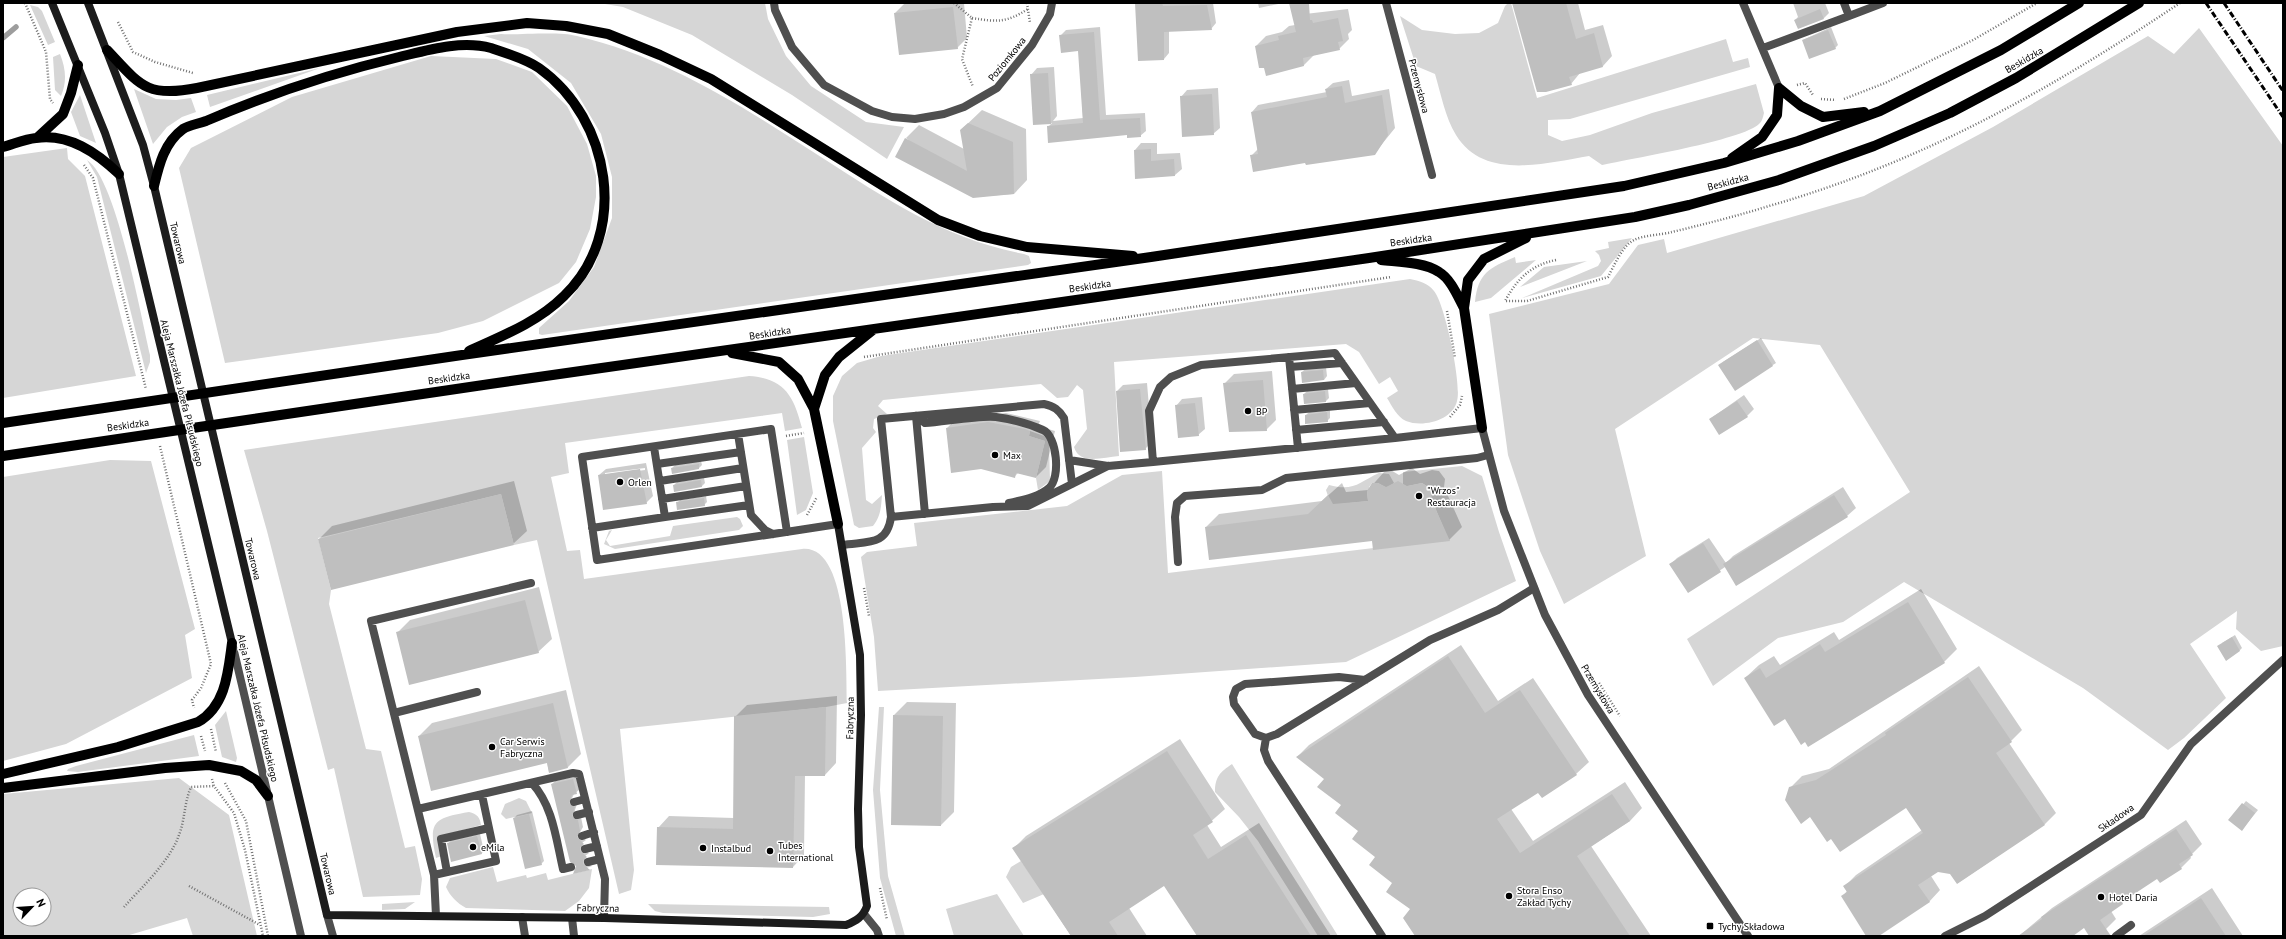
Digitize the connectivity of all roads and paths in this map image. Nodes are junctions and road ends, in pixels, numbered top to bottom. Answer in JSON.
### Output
{"nodes":[{"id":1,"x":25,"y":3,"type":"edge"},
{"id":2,"x":52,"y":3,"type":"edge"},
{"id":3,"x":88,"y":3,"type":"edge"},
{"id":4,"x":774,"y":3,"type":"edge"},
{"id":5,"x":954,"y":3,"type":"edge"},
{"id":6,"x":1052,"y":3,"type":"edge"},
{"id":7,"x":1386,"y":3,"type":"edge"},
{"id":8,"x":1743,"y":3,"type":"edge"},
{"id":9,"x":1844,"y":3,"type":"edge"},
{"id":10,"x":1883,"y":3,"type":"edge"},
{"id":11,"x":2036,"y":3,"type":"edge"},
{"id":12,"x":2080,"y":3,"type":"edge"},
{"id":13,"x":2139,"y":3,"type":"edge"},
{"id":14,"x":2180,"y":3,"type":"edge"},
{"id":15,"x":1028,"y":9,"type":"dead end"},
{"id":16,"x":1849,"y":16,"type":"junction"},
{"id":17,"x":972,"y":18,"type":"junction"},
{"id":18,"x":118,"y":22,"type":"dead end"},
{"id":19,"x":2142,"y":29,"type":"dead end"},
{"id":20,"x":1763,"y":48,"type":"junction"},
{"id":21,"x":107,"y":50,"type":"junction"},
{"id":22,"x":78,"y":65,"type":"junction"},
{"id":23,"x":193,"y":73,"type":"dead end"},
{"id":24,"x":1779,"y":88,"type":"junction"},
{"id":25,"x":978,"y":100,"type":"junction"},
{"id":26,"x":1880,"y":111,"type":"junction"},
{"id":27,"x":63,"y":114,"type":"junction"},
{"id":28,"x":37,"y":138,"type":"junction"},
{"id":29,"x":72,"y":142,"type":"junction"},
{"id":30,"x":3,"y":147,"type":"edge"},
{"id":31,"x":1724,"y":163,"type":"junction"},
{"id":32,"x":119,"y":174,"type":"junction"},
{"id":33,"x":1432,"y":175,"type":"dead end"},
{"id":34,"x":154,"y":186,"type":"junction"},
{"id":35,"x":1533,"y":234,"type":"junction"},
{"id":36,"x":1151,"y":257,"type":"junction"},
{"id":37,"x":1369,"y":258,"type":"junction"},
{"id":38,"x":1556,"y":260,"type":"dead end"},
{"id":39,"x":1395,"y":276,"type":"dead end"},
{"id":40,"x":1505,"y":301,"type":"dead end"},
{"id":41,"x":1445,"y":305,"type":"dead end"},
{"id":42,"x":1464,"y":308,"type":"junction"},
{"id":43,"x":1447,"y":311,"type":"junction"},
{"id":44,"x":874,"y":329,"type":"junction"},
{"id":45,"x":724,"y":352,"type":"junction"},
{"id":46,"x":462,"y":355,"type":"junction"},
{"id":47,"x":1289,"y":357,"type":"junction"},
{"id":48,"x":860,"y":358,"type":"dead end"},
{"id":49,"x":1342,"y":363,"type":"junction"},
{"id":50,"x":1456,"y":365,"type":"dead end"},
{"id":51,"x":1290,"y":367,"type":"junction"},
{"id":52,"x":1356,"y":382,"type":"junction"},
{"id":53,"x":1460,"y":388,"type":"dead end"},
{"id":54,"x":1292,"y":389,"type":"junction"},
{"id":55,"x":147,"y":390,"type":"dead end"},
{"id":56,"x":1370,"y":403,"type":"junction"},
{"id":57,"x":814,"y":409,"type":"junction"},
{"id":58,"x":1294,"y":410,"type":"junction"},
{"id":59,"x":989,"y":413,"type":"junction"},
{"id":60,"x":916,"y":416,"type":"junction"},
{"id":61,"x":1449,"y":418,"type":"dead end"},
{"id":62,"x":1384,"y":422,"type":"junction"},
{"id":63,"x":3,"y":423,"type":"edge"},
{"id":64,"x":1482,"y":428,"type":"junction"},
{"id":65,"x":1296,"y":430,"type":"junction"},
{"id":66,"x":807,"y":432,"type":"dead end"},
{"id":67,"x":738,"y":434,"type":"junction"},
{"id":68,"x":786,"y":436,"type":"dead end"},
{"id":69,"x":1395,"y":438,"type":"junction"},
{"id":70,"x":159,"y":443,"type":"dead end"},
{"id":71,"x":654,"y":447,"type":"junction"},
{"id":72,"x":1298,"y":448,"type":"junction"},
{"id":73,"x":741,"y":452,"type":"junction"},
{"id":74,"x":1488,"y":455,"type":"junction"},
{"id":75,"x":3,"y":456,"type":"edge"},
{"id":76,"x":1069,"y":460,"type":"junction"},
{"id":77,"x":1153,"y":462,"type":"junction"},
{"id":78,"x":657,"y":464,"type":"junction"},
{"id":79,"x":1108,"y":466,"type":"junction"},
{"id":80,"x":744,"y":468,"type":"junction"},
{"id":81,"x":660,"y":481,"type":"junction"},
{"id":82,"x":1072,"y":484,"type":"junction"},
{"id":83,"x":746,"y":486,"type":"junction"},
{"id":84,"x":662,"y":499,"type":"junction"},
{"id":85,"x":749,"y":505,"type":"junction"},
{"id":86,"x":993,"y":507,"type":"junction"},
{"id":87,"x":926,"y":514,"type":"junction"},
{"id":88,"x":665,"y":517,"type":"junction"},
{"id":89,"x":891,"y":517,"type":"junction"},
{"id":90,"x":838,"y":524,"type":"junction"},
{"id":91,"x":592,"y":528,"type":"junction"},
{"id":92,"x":787,"y":532,"type":"junction"},
{"id":93,"x":773,"y":534,"type":"junction"},
{"id":94,"x":842,"y":545,"type":"junction"},
{"id":95,"x":1178,"y":562,"type":"dead end"},
{"id":96,"x":531,"y":583,"type":"dead end"},
{"id":97,"x":864,"y":586,"type":"dead end"},
{"id":98,"x":1534,"y":588,"type":"junction"},
{"id":99,"x":869,"y":622,"type":"dead end"},
{"id":100,"x":232,"y":643,"type":"junction"},
{"id":101,"x":2283,"y":660,"type":"edge"},
{"id":102,"x":1596,"y":678,"type":"dead end"},
{"id":103,"x":1365,"y":680,"type":"junction"},
{"id":104,"x":201,"y":688,"type":"junction"},
{"id":105,"x":477,"y":692,"type":"dead end"},
{"id":106,"x":394,"y":713,"type":"junction"},
{"id":107,"x":208,"y":716,"type":"junction"},
{"id":108,"x":1621,"y":718,"type":"dead end"},
{"id":109,"x":198,"y":722,"type":"junction"},
{"id":110,"x":1266,"y":738,"type":"junction"},
{"id":111,"x":209,"y":766,"type":"junction"},
{"id":112,"x":220,"y":766,"type":"junction"},
{"id":113,"x":3,"y":774,"type":"edge"},
{"id":114,"x":532,"y":783,"type":"junction"},
{"id":115,"x":214,"y":786,"type":"junction"},
{"id":116,"x":3,"y":788,"type":"edge"},
{"id":117,"x":482,"y":795,"type":"junction"},
{"id":118,"x":268,"y":796,"type":"junction"},
{"id":119,"x":585,"y":799,"type":"junction"},
{"id":120,"x":574,"y":802,"type":"dead end"},
{"id":121,"x":557,"y":806,"type":"dead end"},
{"id":122,"x":548,"y":808,"type":"junction"},
{"id":123,"x":418,"y":809,"type":"junction"},
{"id":124,"x":589,"y":812,"type":"junction"},
{"id":125,"x":577,"y":815,"type":"dead end"},
{"id":126,"x":560,"y":819,"type":"dead end"},
{"id":127,"x":551,"y":821,"type":"junction"},
{"id":128,"x":489,"y":828,"type":"junction"},
{"id":129,"x":594,"y":832,"type":"junction"},
{"id":130,"x":582,"y":836,"type":"dead end"},
{"id":131,"x":565,"y":840,"type":"dead end"},
{"id":132,"x":556,"y":842,"type":"junction"},
{"id":133,"x":597,"y":846,"type":"junction"},
{"id":134,"x":585,"y":849,"type":"dead end"},
{"id":135,"x":568,"y":853,"type":"dead end"},
{"id":136,"x":560,"y":855,"type":"junction"},
{"id":137,"x":600,"y":859,"type":"junction"},
{"id":138,"x":588,"y":862,"type":"dead end"},
{"id":139,"x":571,"y":867,"type":"dead end"},
{"id":140,"x":447,"y":872,"type":"junction"},
{"id":141,"x":434,"y":875,"type":"junction"},
{"id":142,"x":878,"y":880,"type":"dead end"},
{"id":143,"x":189,"y":886,"type":"dead end"},
{"id":144,"x":124,"y":907,"type":"dead end"},
{"id":145,"x":864,"y":914,"type":"junction"},
{"id":146,"x":327,"y":915,"type":"junction"},
{"id":147,"x":436,"y":916,"type":"junction"},
{"id":148,"x":522,"y":917,"type":"junction"},
{"id":149,"x":572,"y":918,"type":"junction"},
{"id":150,"x":604,"y":918,"type":"junction"},
{"id":151,"x":260,"y":925,"type":"junction"},
{"id":152,"x":2131,"y":925,"type":"dead end"},
{"id":153,"x":889,"y":926,"type":"dead end"},
{"id":154,"x":263,"y":936,"type":"edge"},
{"id":155,"x":268,"y":936,"type":"edge"},
{"id":156,"x":301,"y":936,"type":"edge"},
{"id":157,"x":333,"y":936,"type":"edge"},
{"id":158,"x":525,"y":936,"type":"edge"},
{"id":159,"x":574,"y":936,"type":"edge"},
{"id":160,"x":879,"y":936,"type":"edge"},
{"id":161,"x":1382,"y":936,"type":"edge"},
{"id":162,"x":1748,"y":936,"type":"edge"},
{"id":163,"x":1945,"y":936,"type":"edge"},
{"id":164,"x":2116,"y":936,"type":"edge"}],
"edges":[{"from":1,"to":27,"type":"path"},
{"from":2,"to":22,"type":"main road","name":"Aleja Marszałka Józefa Piłsudskiego"},
{"from":3,"to":21,"type":"main road"},
{"from":4,"to":25,"type":"street","name":"Poziomkowa"},
{"from":5,"to":17,"type":"path"},
{"from":6,"to":25,"type":"street","name":"Poziomkowa"},
{"from":7,"to":33,"type":"street","name":"Przemysłowa"},
{"from":8,"to":20,"type":"street"},
{"from":9,"to":16,"type":"street"},
{"from":10,"to":16,"type":"street"},
{"from":11,"to":24,"type":"path"},
{"from":12,"to":26,"type":"main road","name":"Beskidzka"},
{"from":13,"to":35,"type":"main road","name":"Beskidzka"},
{"from":14,"to":19,"type":"path"},
{"from":15,"to":17,"type":"path"},
{"from":16,"to":20,"type":"street"},
{"from":17,"to":25,"type":"path"},
{"from":18,"to":23,"type":"path"},
{"from":20,"to":24,"type":"street"},
{"from":21,"to":34,"type":"main road"},
{"from":21,"to":36,"type":"main road"},
{"from":22,"to":27,"type":"main road"},
{"from":22,"to":32,"type":"main road","name":"Aleja Marszałka Józefa Piłsudskiego"},
{"from":24,"to":26,"type":"main road"},
{"from":24,"to":31,"type":"main road"},
{"from":26,"to":31,"type":"main road","name":"Beskidzka"},
{"from":27,"to":28,"type":"main road"},
{"from":28,"to":29,"type":"main road"},
{"from":28,"to":30,"type":"main road"},
{"from":29,"to":32,"type":"main road"},
{"from":29,"to":55,"type":"path"},
{"from":31,"to":36,"type":"main road","name":"Beskidzka"},
{"from":32,"to":100,"type":"main road","name":"Aleja Marszałka Józefa Piłsudskiego"},
{"from":34,"to":46,"type":"main road"},
{"from":34,"to":146,"type":"main road","name":"Towarowa"},
{"from":35,"to":37,"type":"main road","name":"Beskidzka"},
{"from":35,"to":42,"type":"main road"},
{"from":36,"to":46,"type":"main road","name":"Beskidzka"},
{"from":37,"to":42,"type":"main road"},
{"from":37,"to":44,"type":"main road","name":"Beskidzka"},
{"from":38,"to":40,"type":"path"},
{"from":39,"to":48,"type":"path"},
{"from":41,"to":43,"type":"path"},
{"from":42,"to":43,"type":"path"},
{"from":42,"to":64,"type":"main road"},
{"from":43,"to":50,"type":"path"},
{"from":44,"to":45,"type":"main road","name":"Beskidzka"},
{"from":44,"to":57,"type":"main road"},
{"from":45,"to":57,"type":"main road"},
{"from":45,"to":75,"type":"main road","name":"Beskidzka"},
{"from":46,"to":63,"type":"main road","name":"Beskidzka"},
{"from":47,"to":49,"type":"street"},
{"from":47,"to":51,"type":"street"},
{"from":47,"to":77,"type":"street"},
{"from":49,"to":51,"type":"street"},
{"from":49,"to":52,"type":"street"},
{"from":51,"to":54,"type":"street"},
{"from":52,"to":54,"type":"street"},
{"from":52,"to":56,"type":"street"},
{"from":53,"to":61,"type":"path"},
{"from":54,"to":58,"type":"street"},
{"from":56,"to":58,"type":"street"},
{"from":56,"to":62,"type":"street"},
{"from":57,"to":90,"type":"main road"},
{"from":58,"to":65,"type":"street"},
{"from":59,"to":60,"type":"street"},
{"from":59,"to":76,"type":"street"},
{"from":59,"to":86,"type":"street"},
{"from":60,"to":87,"type":"street"},
{"from":60,"to":89,"type":"street"},
{"from":62,"to":65,"type":"street"},
{"from":62,"to":69,"type":"street"},
{"from":64,"to":69,"type":"street"},
{"from":64,"to":74,"type":"street","name":"Przemysłowa"},
{"from":65,"to":72,"type":"street"},
{"from":66,"to":68,"type":"path"},
{"from":67,"to":71,"type":"street"},
{"from":67,"to":73,"type":"street"},
{"from":67,"to":92,"type":"street"},
{"from":69,"to":72,"type":"street"},
{"from":70,"to":104,"type":"path"},
{"from":71,"to":78,"type":"street"},
{"from":71,"to":91,"type":"street"},
{"from":72,"to":77,"type":"street"},
{"from":73,"to":78,"type":"street"},
{"from":73,"to":80,"type":"street"},
{"from":74,"to":95,"type":"street"},
{"from":74,"to":98,"type":"street","name":"Przemysłowa"},
{"from":76,"to":79,"type":"street"},
{"from":76,"to":82,"type":"street"},
{"from":77,"to":79,"type":"street"},
{"from":78,"to":81,"type":"street"},
{"from":79,"to":82,"type":"street"},
{"from":80,"to":81,"type":"street"},
{"from":80,"to":83,"type":"street"},
{"from":81,"to":84,"type":"street"},
{"from":82,"to":86,"type":"street"},
{"from":83,"to":84,"type":"street"},
{"from":83,"to":85,"type":"street"},
{"from":84,"to":88,"type":"street"},
{"from":85,"to":88,"type":"street"},
{"from":85,"to":93,"type":"street"},
{"from":86,"to":87,"type":"street"},
{"from":87,"to":89,"type":"street"},
{"from":88,"to":91,"type":"street"},
{"from":89,"to":94,"type":"street"},
{"from":90,"to":92,"type":"street"},
{"from":90,"to":94,"type":"main road","name":"Fabryczna"},
{"from":91,"to":93,"type":"street"},
{"from":92,"to":93,"type":"street"},
{"from":94,"to":145,"type":"main road","name":"Fabryczna"},
{"from":96,"to":106,"type":"street"},
{"from":97,"to":99,"type":"path"},
{"from":98,"to":103,"type":"street"},
{"from":98,"to":162,"type":"street","name":"Przemysłowa"},
{"from":100,"to":107,"type":"main road"},
{"from":100,"to":118,"type":"street","name":"Aleja Marszałka Józefa Piłsudskiego"},
{"from":101,"to":163,"type":"street","name":"Składowa"},
{"from":102,"to":108,"type":"path"},
{"from":103,"to":110,"type":"street"},
{"from":103,"to":110,"type":"street"},
{"from":104,"to":107,"type":"path"},
{"from":104,"to":109,"type":"path"},
{"from":105,"to":106,"type":"street"},
{"from":106,"to":123,"type":"street"},
{"from":107,"to":109,"type":"main road"},
{"from":107,"to":112,"type":"path"},
{"from":109,"to":111,"type":"path"},
{"from":109,"to":113,"type":"main road"},
{"from":110,"to":161,"type":"street"},
{"from":111,"to":112,"type":"main road"},
{"from":111,"to":115,"type":"path"},
{"from":111,"to":116,"type":"main road"},
{"from":112,"to":118,"type":"main road"},
{"from":112,"to":155,"type":"path"},
{"from":114,"to":117,"type":"street"},
{"from":114,"to":119,"type":"street"},
{"from":114,"to":122,"type":"street"},
{"from":115,"to":144,"type":"path"},
{"from":115,"to":151,"type":"path"},
{"from":117,"to":123,"type":"street"},
{"from":117,"to":128,"type":"street"},
{"from":118,"to":156,"type":"street"},
{"from":119,"to":120,"type":"street"},
{"from":119,"to":124,"type":"street"},
{"from":121,"to":122,"type":"street"},
{"from":122,"to":127,"type":"street"},
{"from":123,"to":141,"type":"street"},
{"from":124,"to":125,"type":"street"},
{"from":124,"to":129,"type":"street"},
{"from":126,"to":127,"type":"street"},
{"from":127,"to":132,"type":"street"},
{"from":128,"to":140,"type":"street"},
{"from":128,"to":140,"type":"street"},
{"from":129,"to":130,"type":"street"},
{"from":129,"to":133,"type":"street"},
{"from":131,"to":132,"type":"street"},
{"from":132,"to":136,"type":"street"},
{"from":133,"to":134,"type":"street"},
{"from":133,"to":137,"type":"street"},
{"from":135,"to":136,"type":"street"},
{"from":136,"to":139,"type":"street"},
{"from":137,"to":138,"type":"street"},
{"from":137,"to":150,"type":"street"},
{"from":140,"to":141,"type":"street"},
{"from":141,"to":147,"type":"street"},
{"from":142,"to":153,"type":"path"},
{"from":143,"to":151,"type":"path"},
{"from":145,"to":150,"type":"main road","name":"Fabryczna"},
{"from":145,"to":160,"type":"street"},
{"from":146,"to":147,"type":"main road","name":"Fabryczna"},
{"from":146,"to":157,"type":"street","name":"Towarowa"},
{"from":147,"to":148,"type":"main road","name":"Fabryczna"},
{"from":148,"to":149,"type":"main road","name":"Fabryczna"},
{"from":148,"to":158,"type":"street"},
{"from":149,"to":150,"type":"main road","name":"Fabryczna"},
{"from":149,"to":159,"type":"street"},
{"from":151,"to":154,"type":"path"},
{"from":152,"to":164,"type":"street"}]}
